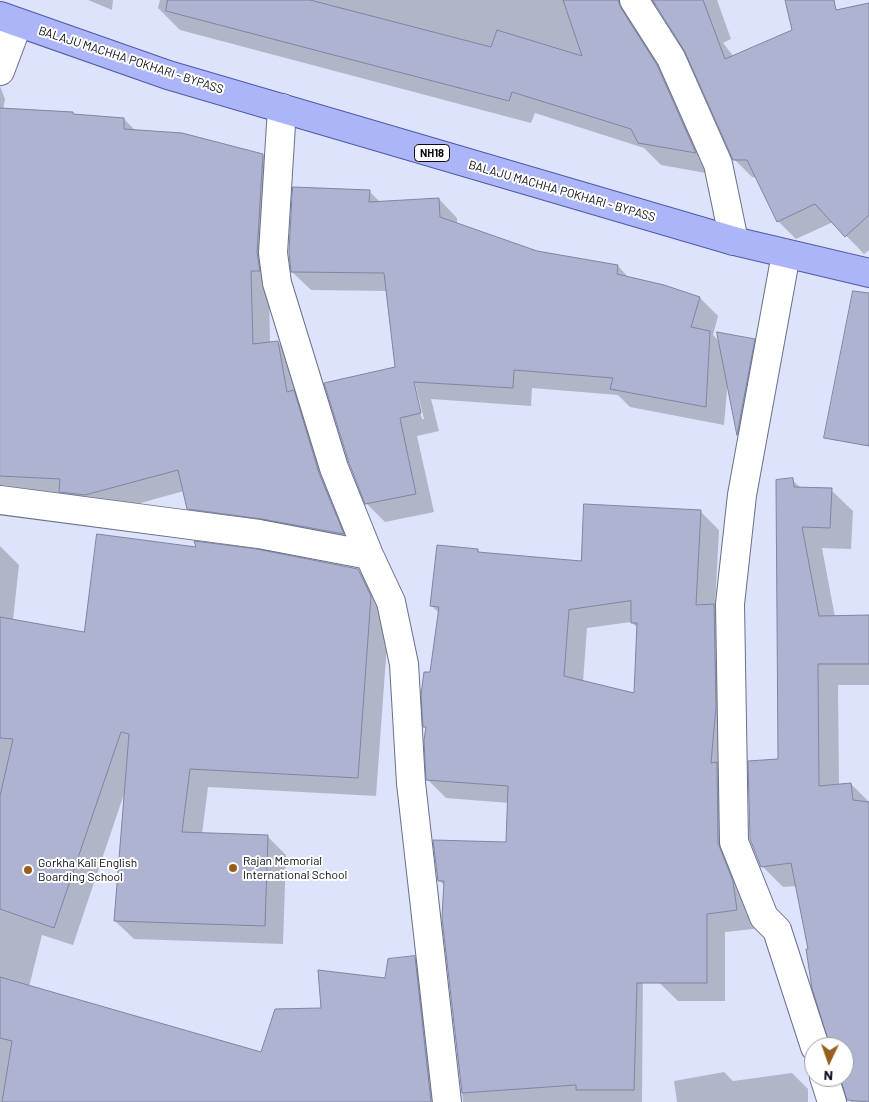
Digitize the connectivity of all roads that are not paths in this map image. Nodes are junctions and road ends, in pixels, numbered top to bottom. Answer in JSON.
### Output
{"nodes":[{"id":1,"x":634,"y":0,"type":"edge"},
{"id":2,"x":9,"y":19,"type":"edge"},
{"id":3,"x":0,"y":71,"type":"edge"},
{"id":4,"x":282,"y":108,"type":"junction"},
{"id":5,"x":734,"y":241,"type":"junction"},
{"id":6,"x":786,"y":254,"type":"junction"},
{"id":7,"x":869,"y":273,"type":"edge"},
{"id":8,"x":0,"y":500,"type":"edge"},
{"id":9,"x":368,"y":555,"type":"junction"},
{"id":10,"x":812,"y":1037,"type":"edge"},
{"id":11,"x":827,"y":1087,"type":"edge"},
{"id":12,"x":447,"y":1102,"type":"edge"},
{"id":13,"x":832,"y":1102,"type":"edge"}],
"edges":[{"from":1,"to":5,"type":"street"},
{"from":2,"to":3,"type":"street"},
{"from":2,"to":4,"type":"main road","name":"BALAJU MACHHA POKHARI - BYPASS","number":"NH18"},
{"from":4,"to":5,"type":"main road","name":"BALAJU MACHHA POKHARI - BYPASS","number":"NH18"},
{"from":4,"to":9,"type":"street"},
{"from":5,"to":6,"type":"main road","name":"BALAJU MACHHA POKHARI - BYPASS","number":"NH18"},
{"from":6,"to":7,"type":"main road","name":"BALAJU MACHHA POKHARI - BYPASS","number":"NH18"},
{"from":6,"to":10,"type":"street"},
{"from":8,"to":9,"type":"street"},
{"from":9,"to":12,"type":"street"},
{"from":11,"to":13,"type":"street"}]}
